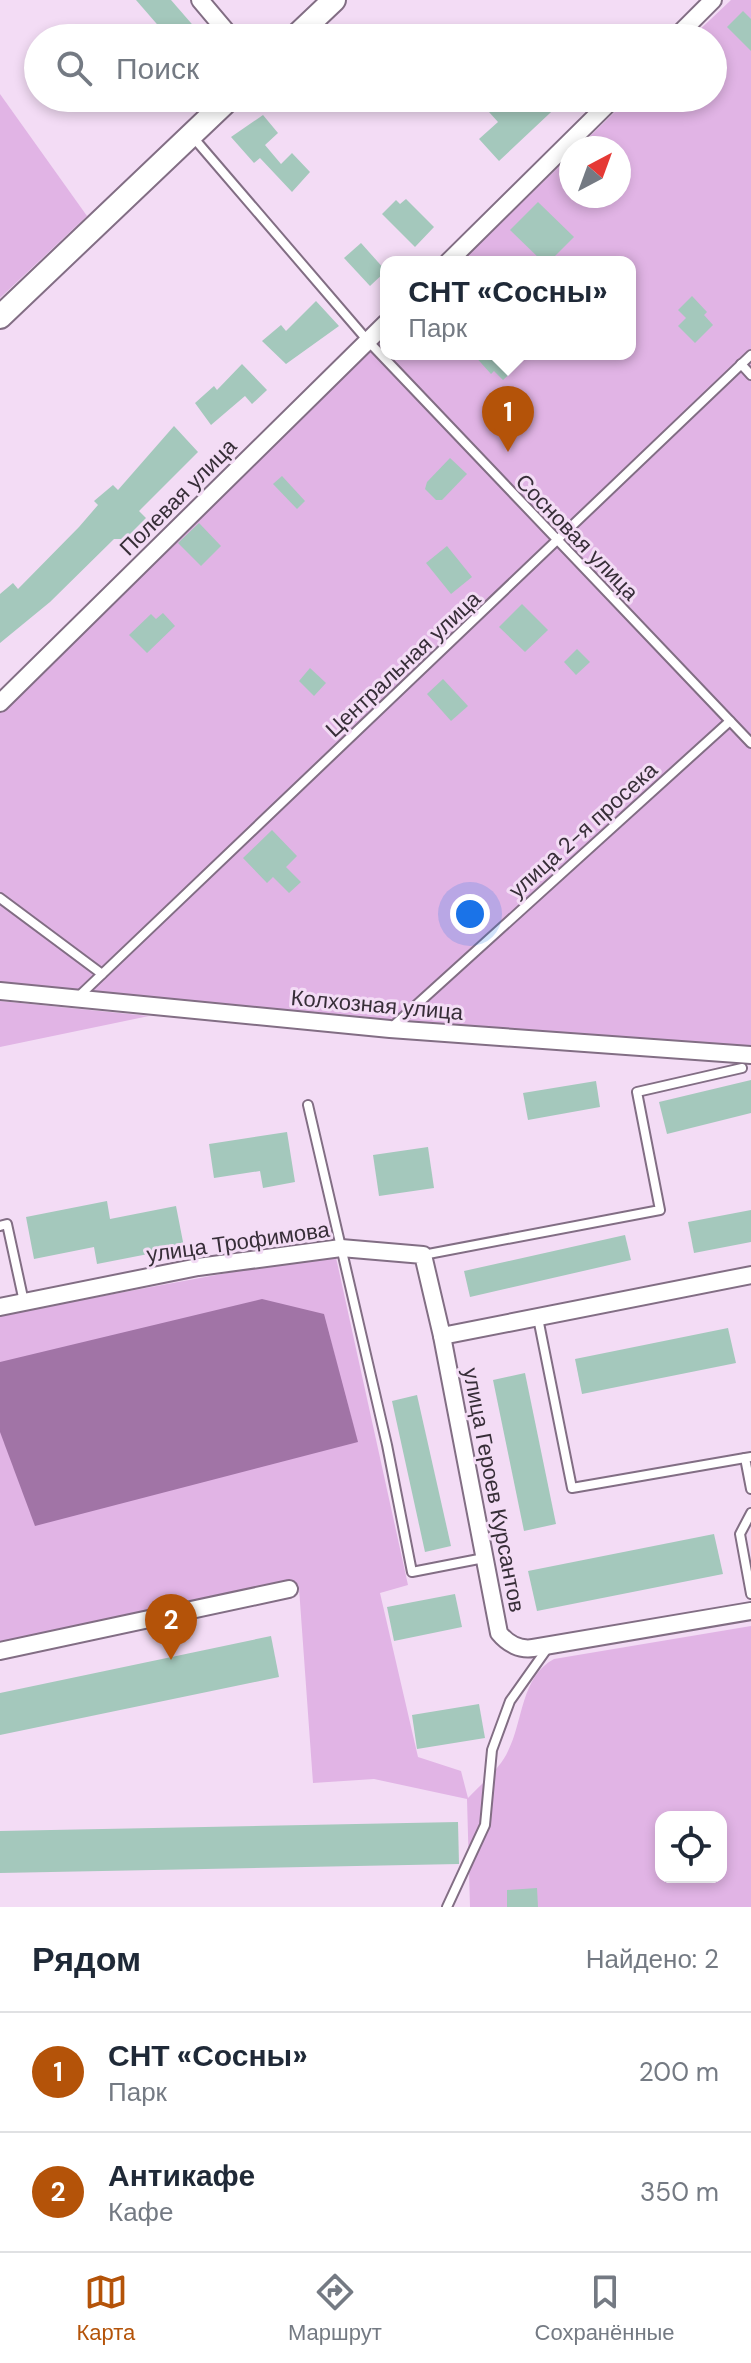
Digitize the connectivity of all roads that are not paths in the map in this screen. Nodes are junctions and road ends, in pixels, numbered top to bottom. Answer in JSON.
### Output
{"nodes":[{"id":1,"x":200,"y":0,"type":"edge"},
{"id":2,"x":334,"y":0,"type":"edge"},
{"id":3,"x":713,"y":0,"type":"edge"},
{"id":4,"x":220,"y":24,"type":"edge"},
{"id":5,"x":309,"y":24,"type":"edge"},
{"id":6,"x":689,"y":24,"type":"edge"},
{"id":7,"x":216,"y":112,"type":"edge"},
{"id":8,"x":600,"y":112,"type":"edge"},
{"id":9,"x":191,"y":136,"type":"junction"},
{"id":10,"x":454,"y":256,"type":"edge"},
{"id":11,"x":0,"y":317,"type":"edge"},
{"id":12,"x":380,"y":329,"type":"edge"},
{"id":13,"x":368,"y":341,"type":"junction"},
{"id":14,"x":380,"y":354,"type":"edge"},
{"id":15,"x":751,"y":355,"type":"edge"},
{"id":16,"x":386,"y":360,"type":"edge"},
{"id":17,"x":741,"y":364,"type":"junction"},
{"id":18,"x":751,"y":375,"type":"edge"},
{"id":19,"x":557,"y":544,"type":"junction"},
{"id":20,"x":0,"y":703,"type":"edge"},
{"id":21,"x":730,"y":721,"type":"junction"},
{"id":22,"x":751,"y":743,"type":"edge"},
{"id":23,"x":0,"y":898,"type":"edge"},
{"id":24,"x":102,"y":974,"type":"junction"},
{"id":25,"x":0,"y":991,"type":"edge"},
{"id":26,"x":77,"y":998,"type":"junction"},
{"id":27,"x":390,"y":1029,"type":"junction"},
{"id":28,"x":746,"y":1061,"type":"edge"},
{"id":29,"x":308,"y":1105,"type":"dead end"},
{"id":30,"x":0,"y":1226,"type":"edge"},
{"id":31,"x":341,"y":1248,"type":"junction"},
{"id":32,"x":423,"y":1255,"type":"junction"},
{"id":33,"x":751,"y":1275,"type":"edge"},
{"id":34,"x":24,"y":1302,"type":"junction"},
{"id":35,"x":0,"y":1307,"type":"edge"},
{"id":36,"x":538,"y":1318,"type":"junction"},
{"id":37,"x":442,"y":1336,"type":"junction"},
{"id":38,"x":748,"y":1458,"type":"edge"},
{"id":39,"x":751,"y":1489,"type":"edge"},
{"id":40,"x":751,"y":1513,"type":"edge"},
{"id":41,"x":485,"y":1558,"type":"junction"},
{"id":42,"x":289,"y":1589,"type":"dead end"},
{"id":43,"x":751,"y":1594,"type":"edge"},
{"id":44,"x":751,"y":1611,"type":"edge"},
{"id":45,"x":549,"y":1646,"type":"junction"},
{"id":46,"x":0,"y":1651,"type":"edge"},
{"id":47,"x":447,"y":1907,"type":"edge"}],
"edges":[{"from":1,"to":4,"type":"street"},
{"from":2,"to":5,"type":"street"},
{"from":3,"to":6,"type":"street"},
{"from":7,"to":9,"type":"street"},
{"from":8,"to":10,"type":"street"},
{"from":9,"to":11,"type":"street"},
{"from":9,"to":13,"type":"lane","name":"Сосновая улица"},
{"from":12,"to":13,"type":"street","name":"Полевая улица"},
{"from":13,"to":14,"type":"lane","name":"Сосновая улица"},
{"from":13,"to":20,"type":"street","name":"Полевая улица"},
{"from":15,"to":17,"type":"lane","name":"Центральная улица"},
{"from":16,"to":19,"type":"lane","name":"Сосновая улица"},
{"from":17,"to":18,"type":"lane"},
{"from":17,"to":19,"type":"lane","name":"Центральная улица"},
{"from":19,"to":21,"type":"lane","name":"Сосновая улица"},
{"from":19,"to":24,"type":"lane","name":"Центральная улица"},
{"from":21,"to":22,"type":"lane","name":"Сосновая улица"},
{"from":21,"to":27,"type":"lane","name":"улица 2-я просека"},
{"from":23,"to":24,"type":"lane"},
{"from":24,"to":26,"type":"lane","name":"Центральная улица"},
{"from":25,"to":26,"type":"street","name":"Колхозная улица"},
{"from":26,"to":27,"type":"street","name":"Колхозная улица"},
{"from":27,"to":28,"type":"street","name":"Колхозная улица"},
{"from":28,"to":32,"type":"lane"},
{"from":29,"to":31,"type":"lane"},
{"from":30,"to":34,"type":"lane"},
{"from":31,"to":32,"type":"street","name":"улица Трофимова"},
{"from":31,"to":34,"type":"street","name":"улица Трофимова"},
{"from":31,"to":41,"type":"lane"},
{"from":32,"to":37,"type":"street"},
{"from":33,"to":36,"type":"street"},
{"from":34,"to":35,"type":"street","name":"улица Трофимова"},
{"from":36,"to":37,"type":"street"},
{"from":36,"to":38,"type":"lane"},
{"from":37,"to":41,"type":"street","name":"улица Героев Курсантов"},
{"from":38,"to":39,"type":"lane"},
{"from":40,"to":43,"type":"lane"},
{"from":41,"to":45,"type":"street","name":"улица Героев Курсантов"},
{"from":42,"to":46,"type":"street"},
{"from":44,"to":45,"type":"street","name":"улица Героев Курсантов"},
{"from":45,"to":47,"type":"lane"}]}
